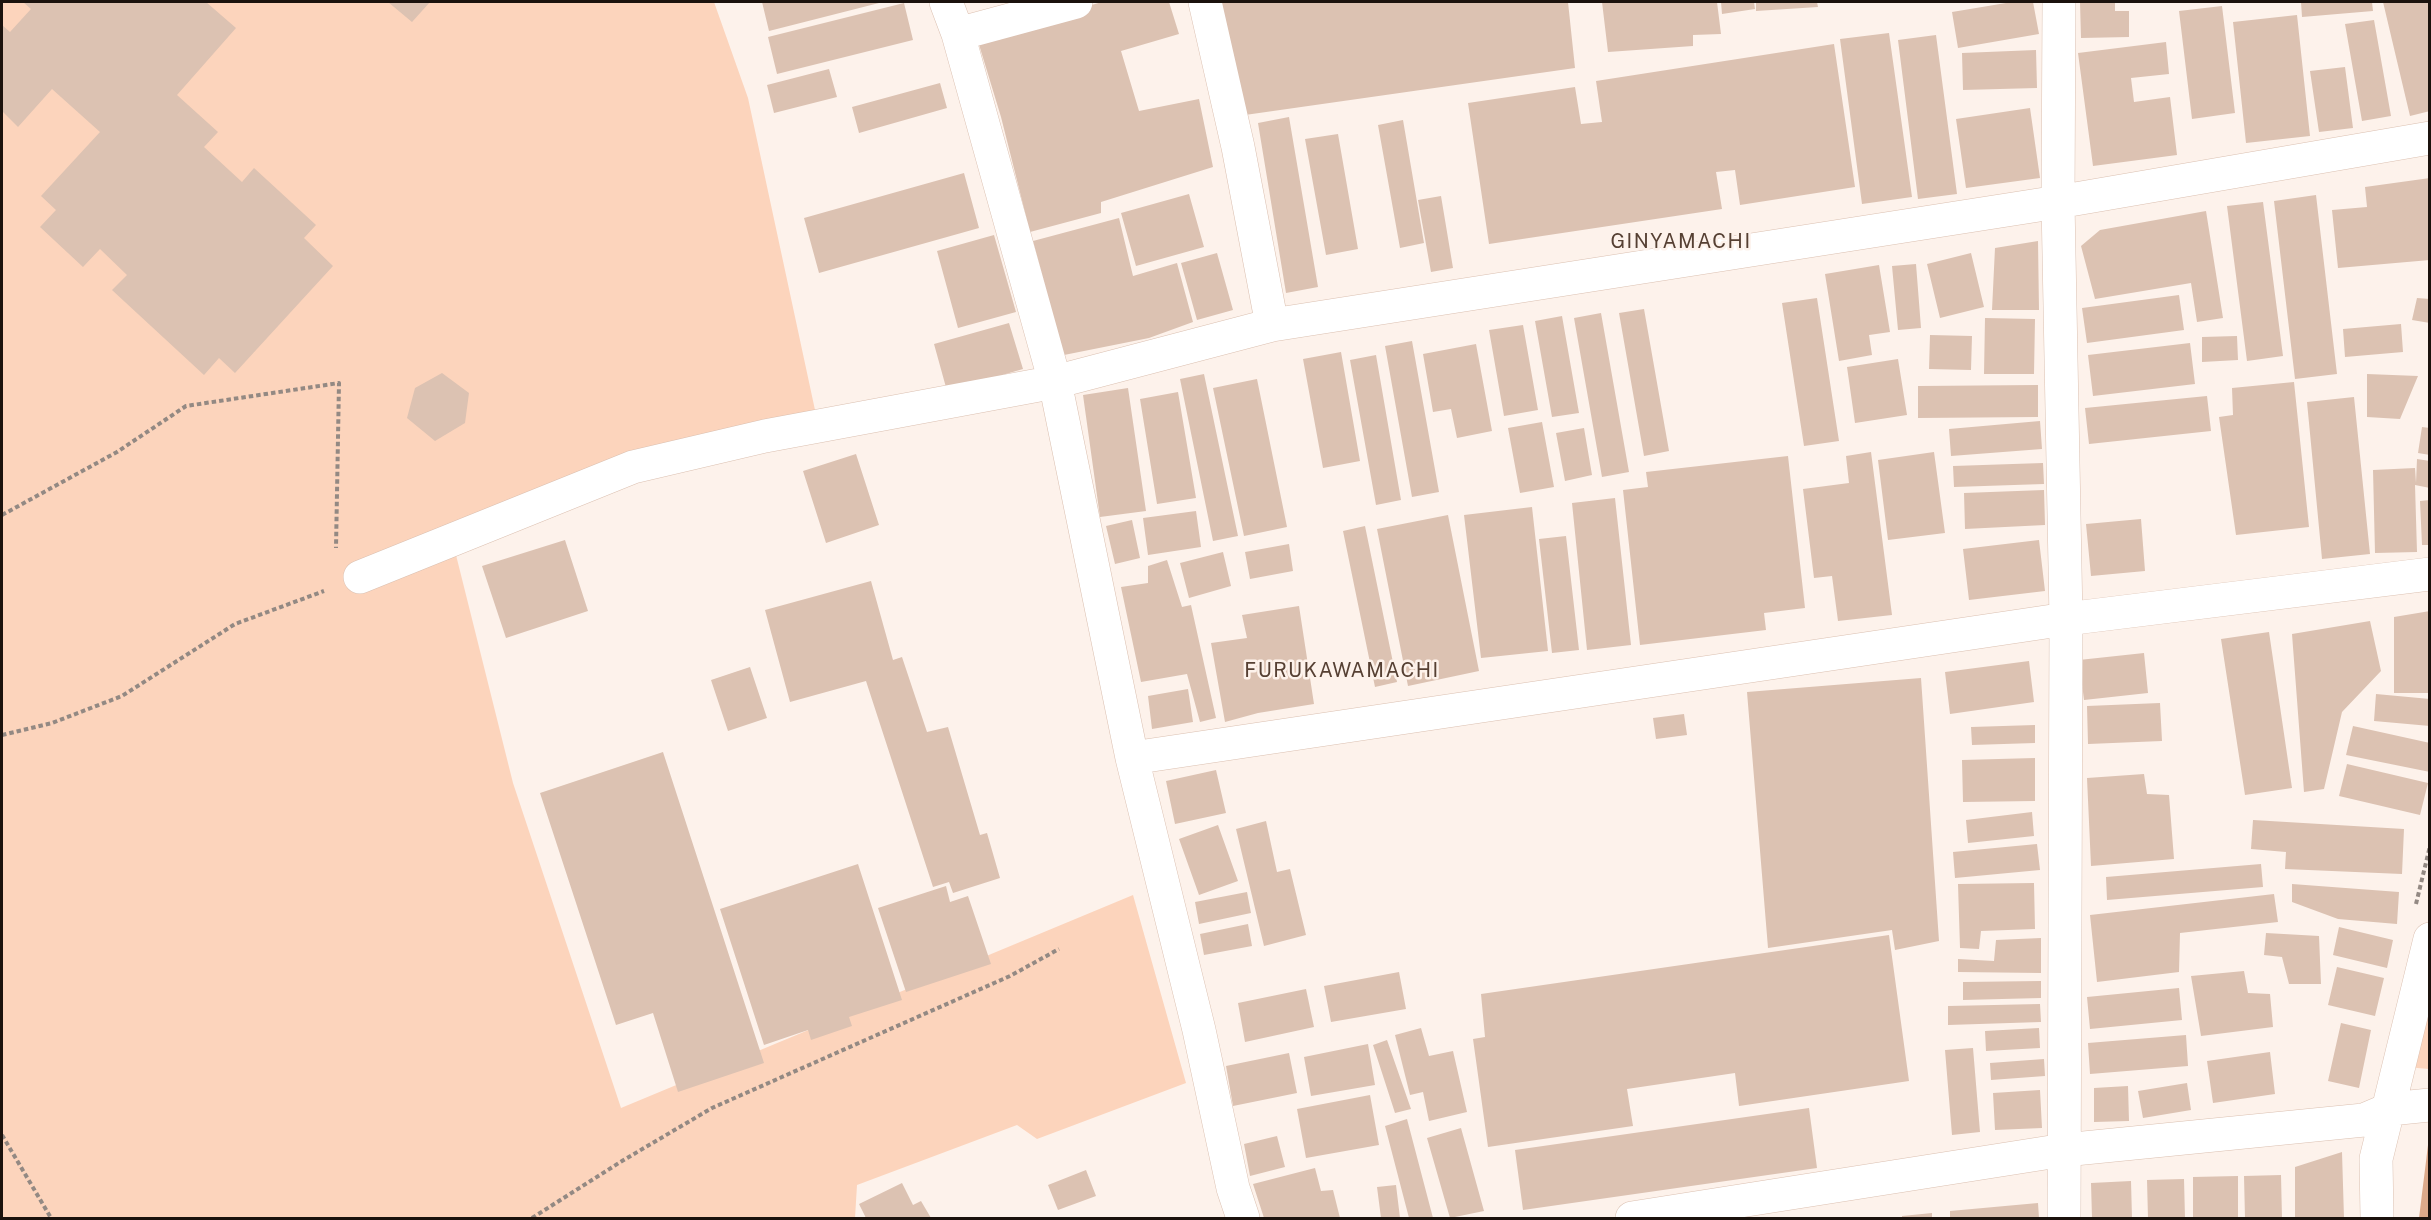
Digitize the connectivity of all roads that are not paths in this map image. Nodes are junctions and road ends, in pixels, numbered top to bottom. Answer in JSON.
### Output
{"nodes":[{"id":1,"x":946,"y":2,"type":"edge"},
{"id":2,"x":1076,"y":2,"type":"edge"},
{"id":3,"x":1205,"y":2,"type":"edge"},
{"id":4,"x":2059,"y":2,"type":"edge"},
{"id":5,"x":958,"y":34,"type":"junction"},
{"id":6,"x":2430,"y":138,"type":"edge"},
{"id":7,"x":2058,"y":202,"type":"junction"},
{"id":8,"x":1272,"y":325,"type":"junction"},
{"id":9,"x":1055,"y":382,"type":"junction"},
{"id":10,"x":2430,"y":574,"type":"edge"},
{"id":11,"x":346,"y":583,"type":"road end"},
{"id":12,"x":2066,"y":619,"type":"junction"},
{"id":13,"x":1132,"y":758,"type":"junction"},
{"id":14,"x":2430,"y":939,"type":"edge"},
{"id":15,"x":2427,"y":1105,"type":"edge"},
{"id":16,"x":2390,"y":1109,"type":"junction"},
{"id":17,"x":2064,"y":1150,"type":"junction"},
{"id":18,"x":1243,"y":1218,"type":"edge"},
{"id":19,"x":1632,"y":1218,"type":"edge"},
{"id":20,"x":2064,"y":1218,"type":"edge"},
{"id":21,"x":2377,"y":1218,"type":"edge"}],
"edges":[{"from":1,"to":5,"type":"street"},
{"from":2,"to":5,"type":"street"},
{"from":3,"to":8,"type":"street"},
{"from":4,"to":7,"type":"street"},
{"from":5,"to":9,"type":"street"},
{"from":6,"to":7,"type":"street"},
{"from":7,"to":8,"type":"street"},
{"from":7,"to":12,"type":"street"},
{"from":8,"to":9,"type":"street"},
{"from":9,"to":11,"type":"street"},
{"from":9,"to":13,"type":"street"},
{"from":10,"to":12,"type":"street"},
{"from":12,"to":13,"type":"street"},
{"from":12,"to":17,"type":"street"},
{"from":13,"to":18,"type":"street"},
{"from":14,"to":16,"type":"street"},
{"from":15,"to":16,"type":"street"},
{"from":16,"to":17,"type":"street"},
{"from":16,"to":21,"type":"street"},
{"from":17,"to":19,"type":"street"},
{"from":17,"to":20,"type":"street"}]}
